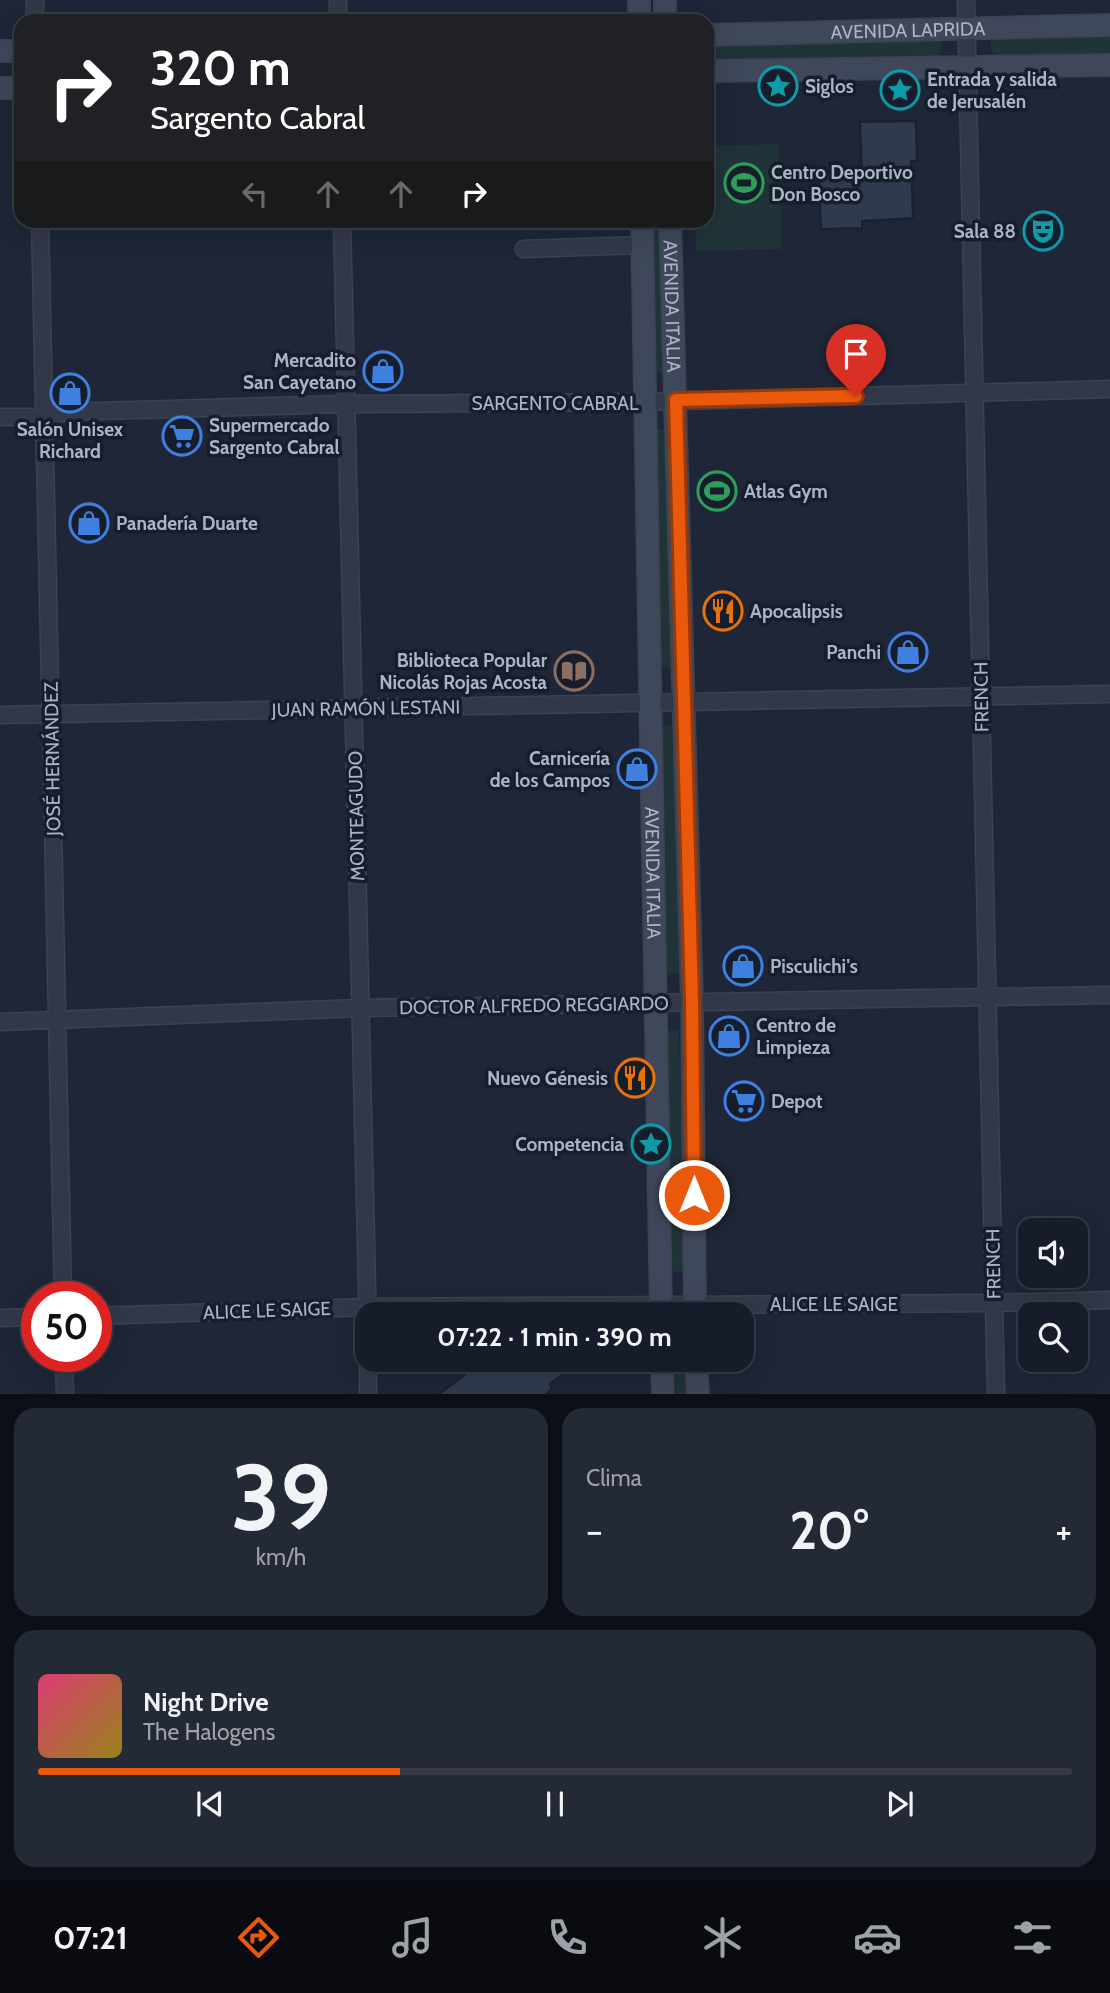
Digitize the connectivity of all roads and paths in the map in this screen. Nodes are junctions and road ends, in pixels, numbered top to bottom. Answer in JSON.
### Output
{"nodes":[{"id":1,"x":966,"y":0,"type":"edge"},
{"id":2,"x":1110,"y":25,"type":"edge"},
{"id":3,"x":967,"y":29,"type":"junction"},
{"id":4,"x":714,"y":35,"type":"edge"},
{"id":5,"x":1110,"y":65,"type":"edge"},
{"id":6,"x":969,"y":67,"type":"junction"},
{"id":7,"x":714,"y":71,"type":"edge"},
{"id":8,"x":40,"y":228,"type":"edge"},
{"id":9,"x":342,"y":228,"type":"edge"},
{"id":10,"x":642,"y":228,"type":"edge"},
{"id":11,"x":670,"y":228,"type":"edge"},
{"id":12,"x":642,"y":245,"type":"junction"},
{"id":13,"x":524,"y":249,"type":"dead end"},
{"id":14,"x":1110,"y":389,"type":"edge"},
{"id":15,"x":974,"y":393,"type":"junction"},
{"id":16,"x":676,"y":400,"type":"junction"},
{"id":17,"x":646,"y":402,"type":"junction"},
{"id":18,"x":345,"y":404,"type":"junction"},
{"id":19,"x":0,"y":417,"type":"edge"},
{"id":20,"x":44,"y":417,"type":"junction"},
{"id":21,"x":1110,"y":694,"type":"edge"},
{"id":22,"x":981,"y":698,"type":"junction"},
{"id":23,"x":651,"y":701,"type":"junction"},
{"id":24,"x":683,"y":701,"type":"junction"},
{"id":25,"x":353,"y":710,"type":"junction"},
{"id":26,"x":52,"y":713,"type":"junction"},
{"id":27,"x":0,"y":715,"type":"edge"},
{"id":28,"x":1110,"y":995,"type":"edge"},
{"id":29,"x":987,"y":997,"type":"junction"},
{"id":30,"x":692,"y":1001,"type":"junction"},
{"id":31,"x":656,"y":1003,"type":"junction"},
{"id":32,"x":360,"y":1008,"type":"junction"},
{"id":33,"x":57,"y":1021,"type":"junction"},
{"id":34,"x":0,"y":1022,"type":"edge"},
{"id":35,"x":63,"y":1281,"type":"edge"},
{"id":36,"x":1110,"y":1300,"type":"edge"},
{"id":37,"x":367,"y":1302,"type":"edge"},
{"id":38,"x":661,"y":1302,"type":"edge"},
{"id":39,"x":695,"y":1302,"type":"edge"},
{"id":40,"x":994,"y":1303,"type":"junction"},
{"id":41,"x":355,"y":1307,"type":"edge"},
{"id":42,"x":754,"y":1309,"type":"edge"},
{"id":43,"x":112,"y":1315,"type":"edge"},
{"id":44,"x":21,"y":1317,"type":"edge"},
{"id":45,"x":0,"y":1318,"type":"edge"},
{"id":46,"x":64,"y":1372,"type":"edge"},
{"id":47,"x":368,"y":1372,"type":"edge"},
{"id":48,"x":662,"y":1372,"type":"edge"},
{"id":49,"x":697,"y":1372,"type":"edge"},
{"id":50,"x":65,"y":1394,"type":"edge"},
{"id":51,"x":369,"y":1394,"type":"edge"},
{"id":52,"x":663,"y":1394,"type":"edge"},
{"id":53,"x":698,"y":1394,"type":"edge"},
{"id":54,"x":996,"y":1394,"type":"edge"}],
"edges":[{"from":1,"to":3,"type":"street","name":"FRENCH"},
{"from":2,"to":3,"type":"main road","name":"AVENIDA LAPRIDA"},
{"from":3,"to":4,"type":"main road","name":"AVENIDA LAPRIDA"},
{"from":3,"to":6,"type":"street","name":"FRENCH"},
{"from":5,"to":6,"type":"main road","name":"AVENIDA LAPRIDA"},
{"from":6,"to":7,"type":"main road","name":"AVENIDA LAPRIDA"},
{"from":6,"to":15,"type":"street","name":"FRENCH"},
{"from":8,"to":20,"type":"street","name":"JOSÉ HERNÁNDEZ"},
{"from":9,"to":18,"type":"street","name":"MONTEAGUDO"},
{"from":10,"to":12,"type":"main road","name":"AVENIDA ITALIA"},
{"from":11,"to":16,"type":"main road","name":"AVENIDA ITALIA"},
{"from":12,"to":13,"type":"street"},
{"from":12,"to":17,"type":"main road","name":"AVENIDA ITALIA"},
{"from":14,"to":15,"type":"street","name":"SARGENTO CABRAL"},
{"from":15,"to":16,"type":"street","name":"SARGENTO CABRAL"},
{"from":15,"to":22,"type":"street","name":"FRENCH"},
{"from":16,"to":17,"type":"street","name":"SARGENTO CABRAL"},
{"from":16,"to":24,"type":"main road","name":"AVENIDA ITALIA"},
{"from":17,"to":18,"type":"street","name":"SARGENTO CABRAL"},
{"from":17,"to":23,"type":"main road","name":"AVENIDA ITALIA"},
{"from":18,"to":20,"type":"street","name":"SARGENTO CABRAL"},
{"from":18,"to":25,"type":"street","name":"MONTEAGUDO"},
{"from":19,"to":20,"type":"street","name":"SARGENTO CABRAL"},
{"from":20,"to":26,"type":"street","name":"JOSÉ HERNÁNDEZ"},
{"from":21,"to":22,"type":"street","name":"JUAN RAMÓN LESTANI"},
{"from":22,"to":24,"type":"street","name":"JUAN RAMÓN LESTANI"},
{"from":22,"to":29,"type":"street","name":"FRENCH"},
{"from":23,"to":24,"type":"street","name":"JUAN RAMÓN LESTANI"},
{"from":23,"to":25,"type":"street","name":"JUAN RAMÓN LESTANI"},
{"from":23,"to":31,"type":"main road","name":"AVENIDA ITALIA"},
{"from":24,"to":30,"type":"main road","name":"AVENIDA ITALIA"},
{"from":25,"to":26,"type":"street","name":"JUAN RAMÓN LESTANI"},
{"from":25,"to":32,"type":"street","name":"MONTEAGUDO"},
{"from":26,"to":27,"type":"street","name":"JUAN RAMÓN LESTANI"},
{"from":26,"to":33,"type":"street","name":"JOSÉ HERNÁNDEZ"},
{"from":28,"to":29,"type":"street","name":"DOCTOR ALFREDO REGGIARDO"},
{"from":29,"to":30,"type":"street","name":"DOCTOR ALFREDO REGGIARDO"},
{"from":29,"to":40,"type":"street","name":"FRENCH"},
{"from":30,"to":31,"type":"street","name":"DOCTOR ALFREDO REGGIARDO"},
{"from":30,"to":39,"type":"main road","name":"AVENIDA ITALIA"},
{"from":31,"to":32,"type":"street","name":"DOCTOR ALFREDO REGGIARDO"},
{"from":31,"to":38,"type":"main road","name":"AVENIDA ITALIA"},
{"from":32,"to":33,"type":"street","name":"DOCTOR ALFREDO REGGIARDO"},
{"from":32,"to":37,"type":"street","name":"MONTEAGUDO"},
{"from":33,"to":34,"type":"street","name":"DOCTOR ALFREDO REGGIARDO"},
{"from":33,"to":35,"type":"street","name":"JOSÉ HERNÁNDEZ"},
{"from":36,"to":40,"type":"street","name":"ALICE LE SAIGE"},
{"from":40,"to":42,"type":"street","name":"ALICE LE SAIGE"},
{"from":40,"to":54,"type":"street","name":"FRENCH"},
{"from":41,"to":43,"type":"street","name":"ALICE LE SAIGE"},
{"from":44,"to":45,"type":"street"},
{"from":46,"to":50,"type":"street"},
{"from":47,"to":51,"type":"street"},
{"from":48,"to":52,"type":"main road"},
{"from":49,"to":53,"type":"main road"}]}
